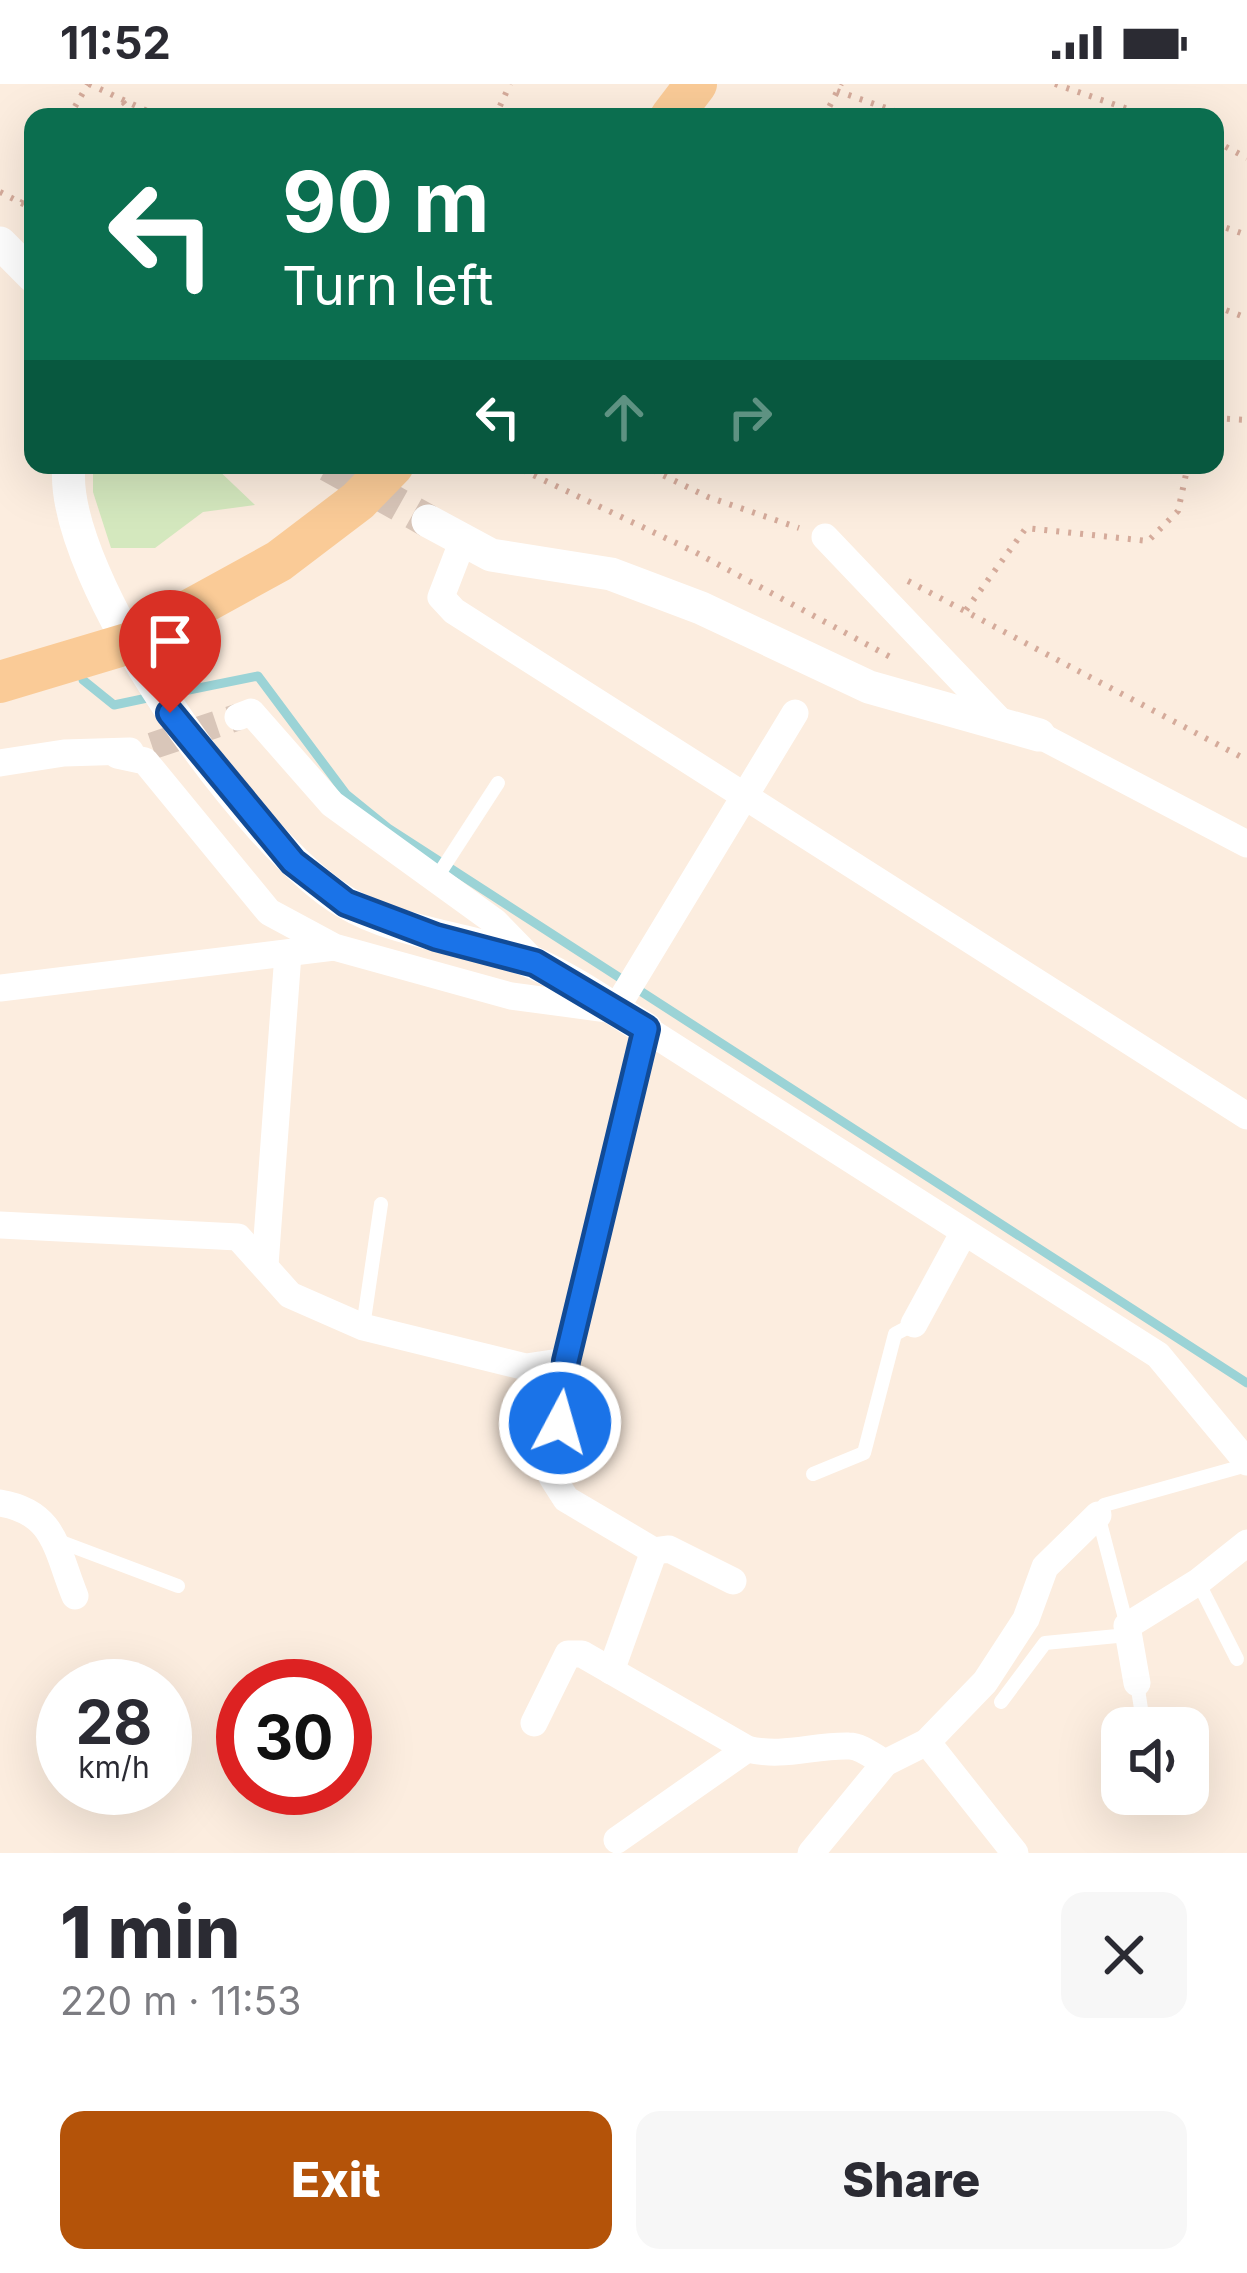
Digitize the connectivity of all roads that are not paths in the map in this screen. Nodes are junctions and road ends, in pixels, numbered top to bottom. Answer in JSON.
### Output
{"nodes":[{"id":1,"x":696,"y":84,"type":"edge"},
{"id":2,"x":678,"y":108,"type":"edge"},
{"id":3,"x":0,"y":243,"type":"edge"},
{"id":4,"x":24,"y":267,"type":"edge"},
{"id":5,"x":68,"y":474,"type":"edge"},
{"id":6,"x":384,"y":474,"type":"edge"},
{"id":7,"x":428,"y":521,"type":"tunnel mouth"},
{"id":8,"x":826,"y":537,"type":"road end"},
{"id":9,"x":463,"y":540,"type":"junction"},
{"id":10,"x":130,"y":644,"type":"junction"},
{"id":11,"x":0,"y":682,"type":"edge"},
{"id":12,"x":795,"y":713,"type":"dead end"},
{"id":13,"x":238,"y":717,"type":"dead end"},
{"id":14,"x":1004,"y":724,"type":"junction"},
{"id":15,"x":1039,"y":734,"type":"joint"},
{"id":16,"x":152,"y":746,"type":"tunnel mouth"},
{"id":17,"x":117,"y":754,"type":"junction"},
{"id":18,"x":0,"y":763,"type":"edge"},
{"id":19,"x":498,"y":783,"type":"dead end"},
{"id":20,"x":743,"y":796,"type":"junction"},
{"id":21,"x":1247,"y":844,"type":"edge"},
{"id":22,"x":437,"y":877,"type":"junction"},
{"id":23,"x":334,"y":946,"type":"junction"},
{"id":24,"x":287,"y":954,"type":"junction"},
{"id":25,"x":535,"y":963,"type":"junction"},
{"id":26,"x":0,"y":988,"type":"edge"},
{"id":27,"x":615,"y":1010,"type":"junction"},
{"id":28,"x":646,"y":1029,"type":"junction"},
{"id":29,"x":1247,"y":1116,"type":"edge"},
{"id":30,"x":381,"y":1204,"type":"dead end"},
{"id":31,"x":0,"y":1225,"type":"edge"},
{"id":32,"x":964,"y":1232,"type":"junction"},
{"id":33,"x":265,"y":1265,"type":"junction"},
{"id":34,"x":914,"y":1324,"type":"joint"},
{"id":35,"x":364,"y":1328,"type":"junction"},
{"id":36,"x":566,"y":1361,"type":"junction"},
{"id":37,"x":1247,"y":1464,"type":"edge"},
{"id":38,"x":813,"y":1474,"type":"dead end"},
{"id":39,"x":0,"y":1503,"type":"edge"},
{"id":40,"x":1098,"y":1515,"type":"junction"},
{"id":41,"x":51,"y":1538,"type":"junction"},
{"id":42,"x":1247,"y":1543,"type":"edge"},
{"id":43,"x":654,"y":1551,"type":"junction"},
{"id":44,"x":733,"y":1581,"type":"dead end"},
{"id":45,"x":1198,"y":1582,"type":"junction"},
{"id":46,"x":178,"y":1586,"type":"dead end"},
{"id":47,"x":75,"y":1596,"type":"dead end"},
{"id":48,"x":1127,"y":1626,"type":"junction"},
{"id":49,"x":1237,"y":1660,"type":"dead end"},
{"id":50,"x":611,"y":1671,"type":"junction"},
{"id":51,"x":1137,"y":1683,"type":"joint"},
{"id":52,"x":1001,"y":1702,"type":"dead end"},
{"id":53,"x":1141,"y":1707,"type":"edge"},
{"id":54,"x":533,"y":1723,"type":"dead end"},
{"id":55,"x":927,"y":1742,"type":"junction"},
{"id":56,"x":747,"y":1749,"type":"junction"},
{"id":57,"x":885,"y":1763,"type":"junction"},
{"id":58,"x":617,"y":1840,"type":"dead end"},
{"id":59,"x":811,"y":1853,"type":"edge"},
{"id":60,"x":1016,"y":1853,"type":"edge"}],
"edges":[{"from":1,"to":2,"type":"main road"},
{"from":3,"to":4,"type":"street"},
{"from":5,"to":10,"type":"street"},
{"from":6,"to":10,"type":"main road"},
{"from":7,"to":9,"type":"street"},
{"from":8,"to":14,"type":"street"},
{"from":9,"to":14,"type":"street"},
{"from":9,"to":20,"type":"street"},
{"from":10,"to":11,"type":"main road"},
{"from":10,"to":25,"type":"street"},
{"from":12,"to":20,"type":"street"},
{"from":13,"to":22,"type":"street"},
{"from":14,"to":15,"type":"street"},
{"from":15,"to":21,"type":"street"},
{"from":16,"to":17,"type":"street"},
{"from":17,"to":18,"type":"street"},
{"from":17,"to":23,"type":"street"},
{"from":19,"to":22,"type":"lane"},
{"from":20,"to":27,"type":"street"},
{"from":20,"to":29,"type":"street"},
{"from":22,"to":25,"type":"street"},
{"from":23,"to":24,"type":"street"},
{"from":23,"to":27,"type":"street"},
{"from":24,"to":26,"type":"street"},
{"from":24,"to":33,"type":"street"},
{"from":25,"to":27,"type":"street"},
{"from":27,"to":28,"type":"street"},
{"from":28,"to":32,"type":"street"},
{"from":28,"to":36,"type":"street"},
{"from":30,"to":35,"type":"lane"},
{"from":31,"to":33,"type":"street"},
{"from":32,"to":34,"type":"street"},
{"from":32,"to":37,"type":"street"},
{"from":33,"to":35,"type":"street"},
{"from":34,"to":38,"type":"lane"},
{"from":35,"to":36,"type":"street"},
{"from":36,"to":43,"type":"street"},
{"from":37,"to":40,"type":"lane"},
{"from":39,"to":41,"type":"street"},
{"from":40,"to":48,"type":"lane"},
{"from":40,"to":55,"type":"street"},
{"from":41,"to":46,"type":"lane"},
{"from":41,"to":47,"type":"street"},
{"from":42,"to":45,"type":"street"},
{"from":43,"to":44,"type":"street"},
{"from":43,"to":50,"type":"street"},
{"from":45,"to":48,"type":"street"},
{"from":45,"to":49,"type":"lane"},
{"from":48,"to":51,"type":"street"},
{"from":48,"to":52,"type":"lane"},
{"from":50,"to":54,"type":"street"},
{"from":50,"to":56,"type":"street"},
{"from":51,"to":53,"type":"lane"},
{"from":55,"to":57,"type":"street"},
{"from":55,"to":60,"type":"street"},
{"from":56,"to":57,"type":"street"},
{"from":56,"to":58,"type":"street"},
{"from":57,"to":59,"type":"street"}]}
